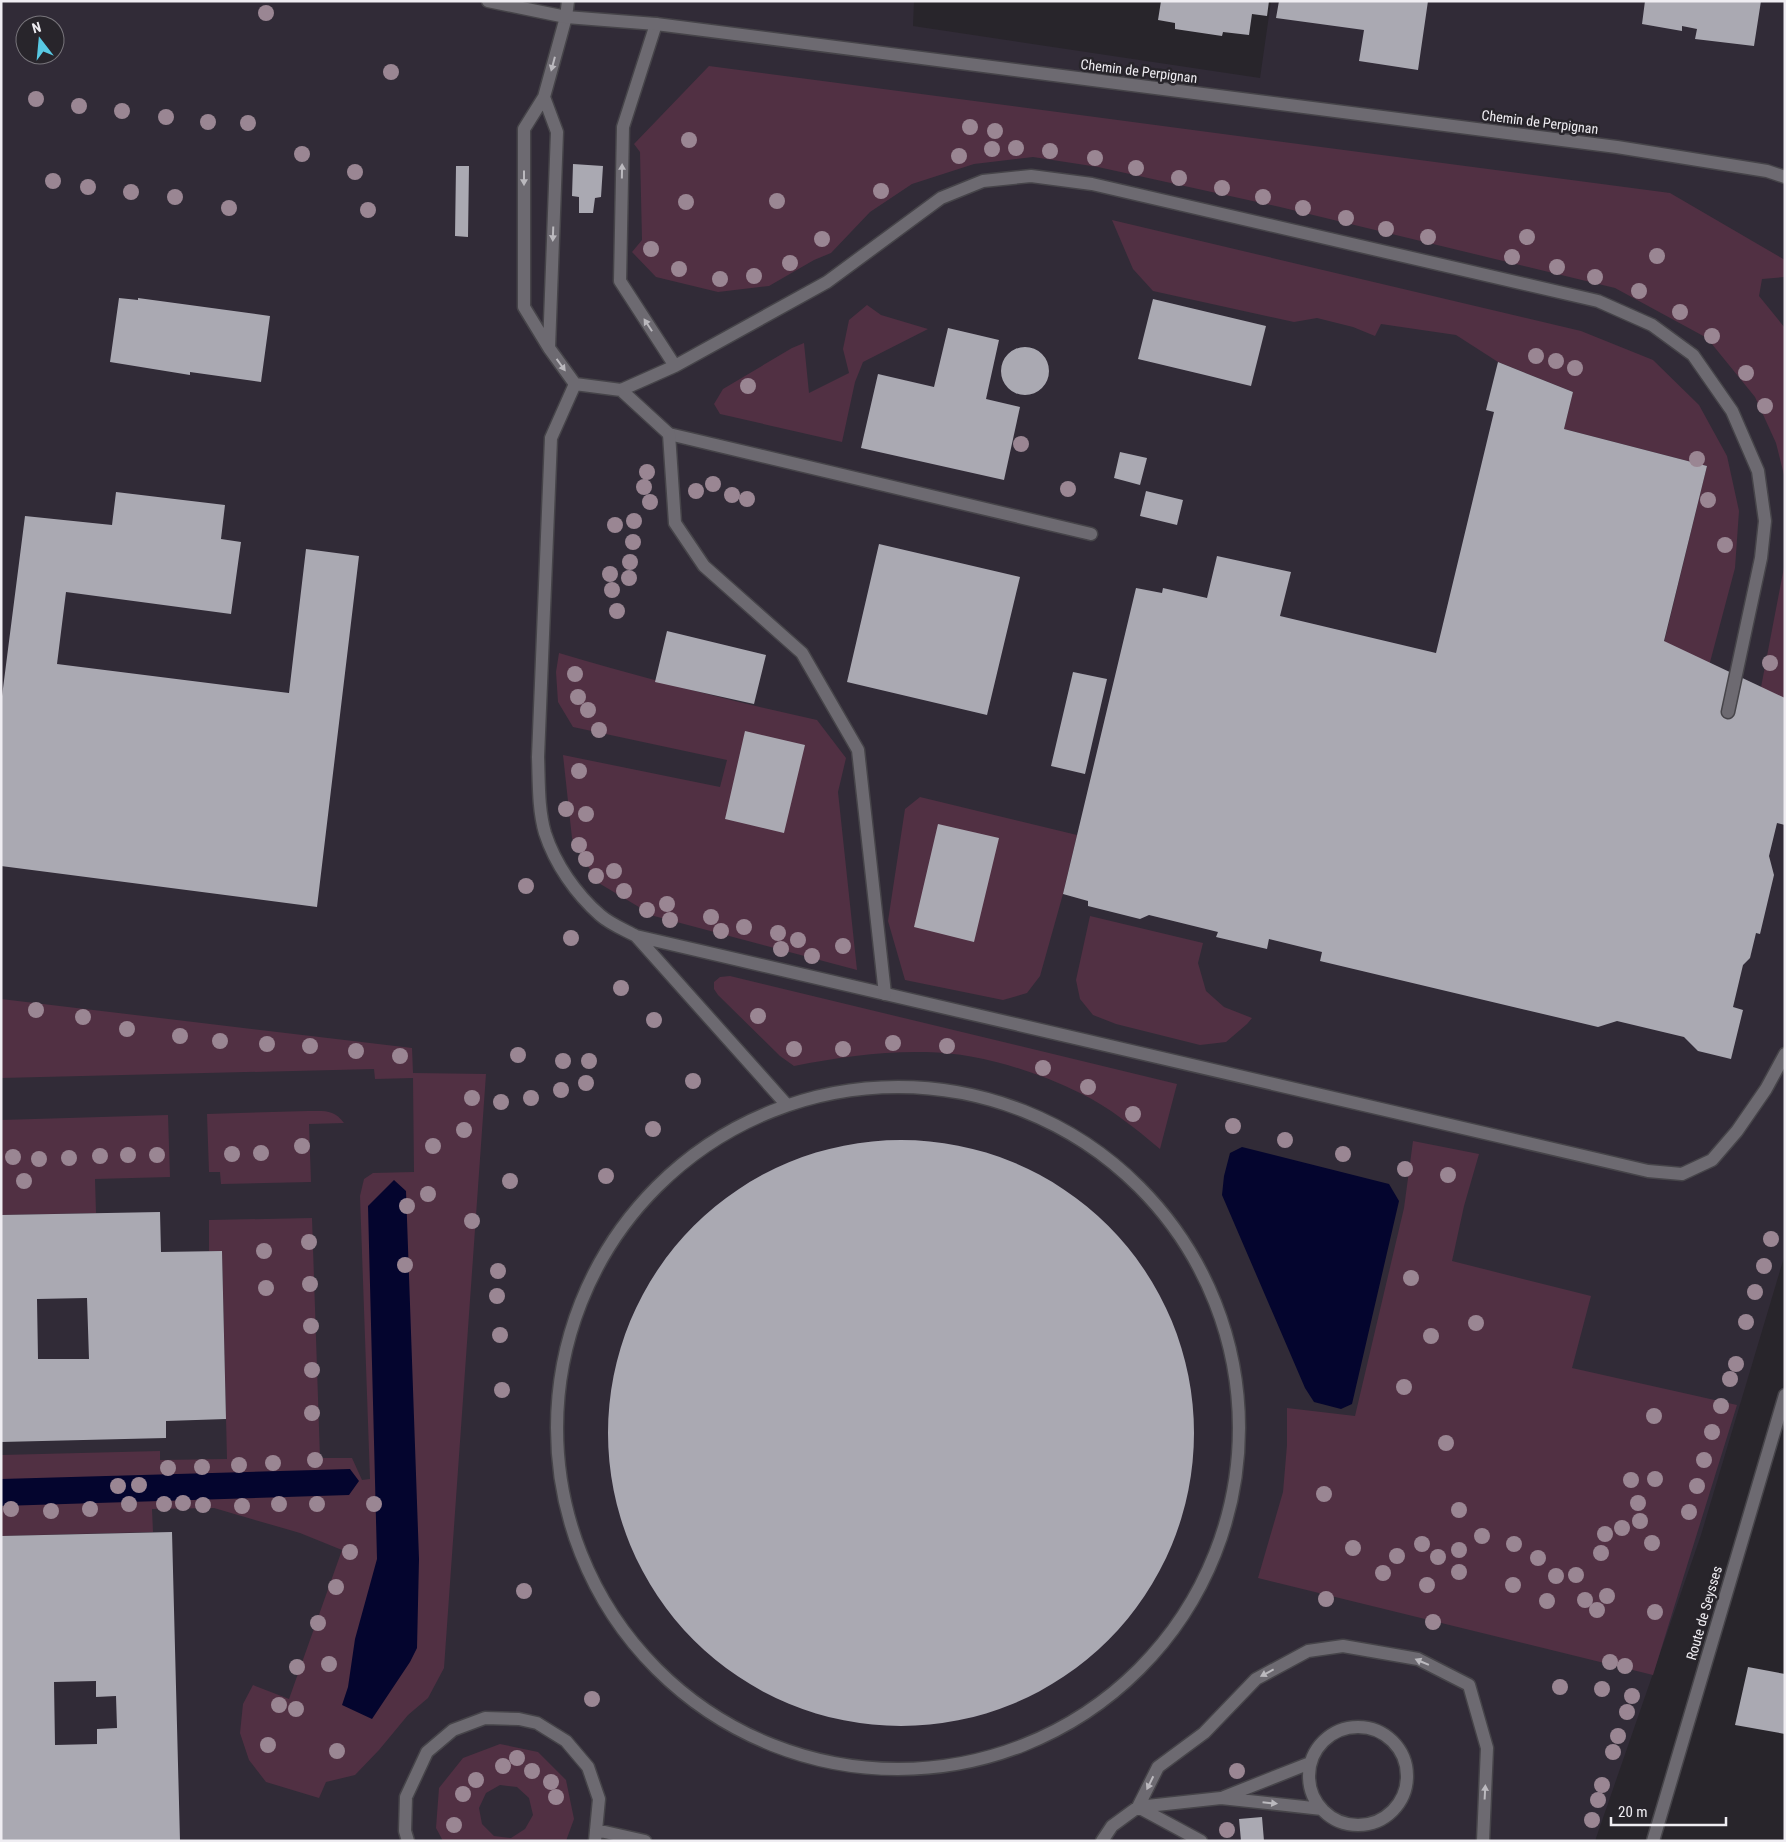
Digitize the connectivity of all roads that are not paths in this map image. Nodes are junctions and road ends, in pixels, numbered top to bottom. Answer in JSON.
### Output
{"nodes":[{"id":1,"x":488,"y":1,"type":"edge"},
{"id":2,"x":568,"y":1,"type":"edge"},
{"id":3,"x":566,"y":17,"type":"junction"},
{"id":4,"x":656,"y":24,"type":"junction"},
{"id":5,"x":544,"y":97,"type":"junction"},
{"id":6,"x":1785,"y":177,"type":"edge"},
{"id":7,"x":549,"y":348,"type":"junction"},
{"id":8,"x":675,"y":366,"type":"junction"},
{"id":9,"x":575,"y":384,"type":"junction"},
{"id":10,"x":621,"y":390,"type":"junction"},
{"id":11,"x":669,"y":434,"type":"junction"},
{"id":12,"x":1091,"y":534,"type":"dead end"},
{"id":13,"x":1728,"y":712,"type":"dead end"},
{"id":14,"x":636,"y":936,"type":"junction"},
{"id":15,"x":885,"y":994,"type":"junction"},
{"id":16,"x":1785,"y":1054,"type":"edge"},
{"id":17,"x":786,"y":1104,"type":"junction"},
{"id":18,"x":1785,"y":1395,"type":"edge"},
{"id":19,"x":1310,"y":1764,"type":"junction"},
{"id":20,"x":1221,"y":1798,"type":"junction"},
{"id":21,"x":1138,"y":1807,"type":"junction"},
{"id":22,"x":1322,"y":1809,"type":"junction"},
{"id":23,"x":596,"y":1836,"type":"edge"},
{"id":24,"x":408,"y":1841,"type":"edge"},
{"id":25,"x":645,"y":1841,"type":"edge"},
{"id":26,"x":1102,"y":1841,"type":"edge"},
{"id":27,"x":1201,"y":1841,"type":"edge"},
{"id":28,"x":1483,"y":1841,"type":"edge"},
{"id":29,"x":1653,"y":1841,"type":"edge"}],
"edges":[{"from":1,"to":3,"type":"street","name":"Chemin de Perpignan"},
{"from":2,"to":3,"type":"street"},
{"from":3,"to":4,"type":"street","name":"Chemin de Perpignan"},
{"from":3,"to":5,"type":"street","one_way":true},
{"from":4,"to":6,"type":"street","name":"Chemin de Perpignan"},
{"from":8,"to":4,"type":"street","one_way":true},
{"from":5,"to":7,"type":"street","one_way":true},
{"from":5,"to":7,"type":"street","one_way":true},
{"from":7,"to":9,"type":"street","one_way":true},
{"from":8,"to":10,"type":"street"},
{"from":8,"to":13,"type":"street"},
{"from":9,"to":10,"type":"street"},
{"from":9,"to":14,"type":"street"},
{"from":10,"to":11,"type":"street"},
{"from":11,"to":12,"type":"street"},
{"from":11,"to":15,"type":"street"},
{"from":14,"to":15,"type":"street"},
{"from":14,"to":17,"type":"street"},
{"from":15,"to":16,"type":"street"},
{"from":17,"to":17,"type":"street"},
{"from":18,"to":29,"type":"street","name":"Route de Seysses"},
{"from":19,"to":20,"type":"street"},
{"from":19,"to":22,"type":"street"},
{"from":19,"to":22,"type":"street"},
{"from":20,"to":21,"type":"street"},
{"from":20,"to":22,"type":"street","one_way":true},
{"from":21,"to":26,"type":"street"},
{"from":21,"to":27,"type":"street"},
{"from":28,"to":21,"type":"street","one_way":true},
{"from":23,"to":24,"type":"street"},
{"from":23,"to":25,"type":"street"}]}
